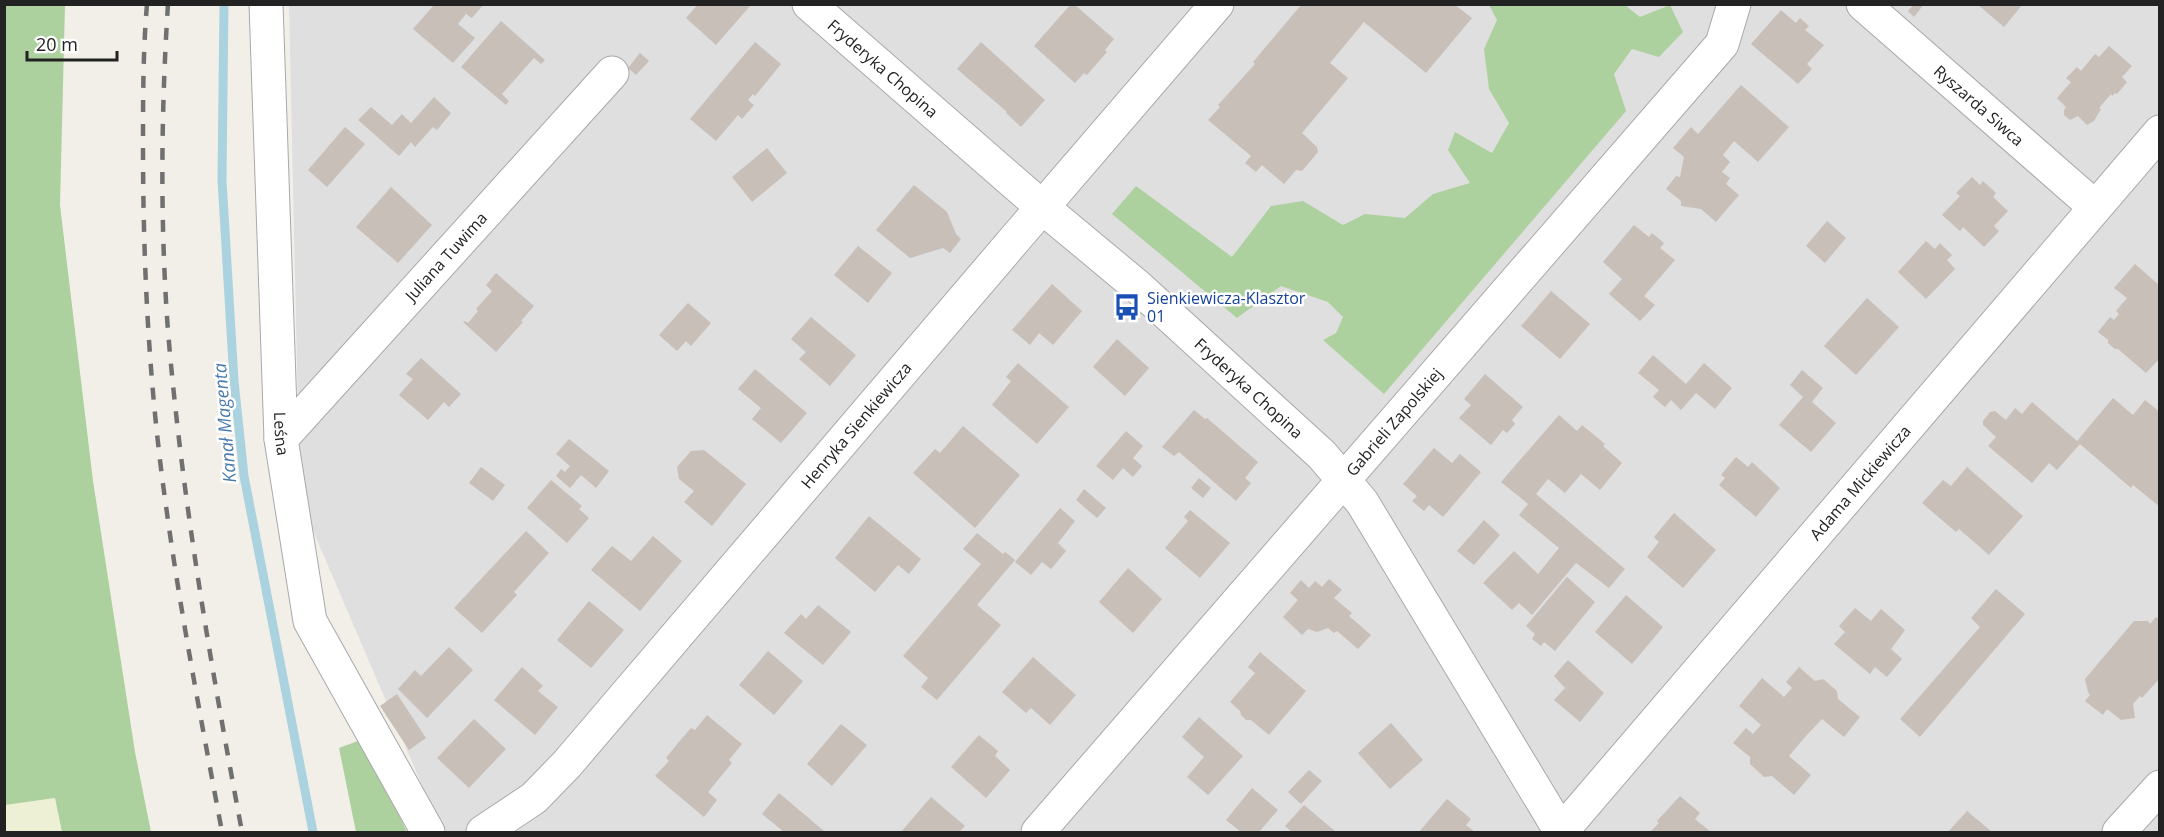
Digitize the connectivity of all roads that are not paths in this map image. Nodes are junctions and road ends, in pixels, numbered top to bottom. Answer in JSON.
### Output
{"nodes":[{"id":1,"x":266,"y":4,"type":"edge"},
{"id":2,"x":809,"y":4,"type":"edge"},
{"id":3,"x":1217,"y":4,"type":"edge"},
{"id":4,"x":1734,"y":4,"type":"edge"},
{"id":5,"x":1863,"y":4,"type":"edge"},
{"id":6,"x":612,"y":73,"type":"dead end"},
{"id":7,"x":2160,"y":132,"type":"edge"},
{"id":8,"x":1042,"y":207,"type":"junction"},
{"id":9,"x":2095,"y":207,"type":"junction"},
{"id":10,"x":281,"y":439,"type":"junction"},
{"id":11,"x":1345,"y":480,"type":"junction"},
{"id":12,"x":2160,"y":787,"type":"edge"},
{"id":13,"x":428,"y":832,"type":"edge"},
{"id":14,"x":483,"y":832,"type":"edge"},
{"id":15,"x":1038,"y":832,"type":"edge"},
{"id":16,"x":1561,"y":832,"type":"edge"},
{"id":17,"x":2119,"y":832,"type":"edge"}],
"edges":[{"from":1,"to":10,"type":"street","name":"Leśna"},
{"from":2,"to":8,"type":"street","name":"Fryderyka Chopina"},
{"from":3,"to":8,"type":"street","name":"Henryka Sienkiewicza"},
{"from":4,"to":11,"type":"street","name":"Gabrieli Zapolskiej"},
{"from":5,"to":9,"type":"street","name":"Ryszarda Siwca"},
{"from":6,"to":10,"type":"street","name":"Juliana Tuwima"},
{"from":7,"to":9,"type":"street","name":"Adama Mickiewicza"},
{"from":8,"to":11,"type":"street","name":"Fryderyka Chopina"},
{"from":8,"to":14,"type":"street","name":"Henryka Sienkiewicza"},
{"from":9,"to":16,"type":"street","name":"Adama Mickiewicza"},
{"from":10,"to":13,"type":"street","name":"Leśna"},
{"from":11,"to":15,"type":"street","name":"Gabrieli Zapolskiej"},
{"from":11,"to":16,"type":"street","name":"Fryderyka Chopina"},
{"from":12,"to":17,"type":"street"}]}
